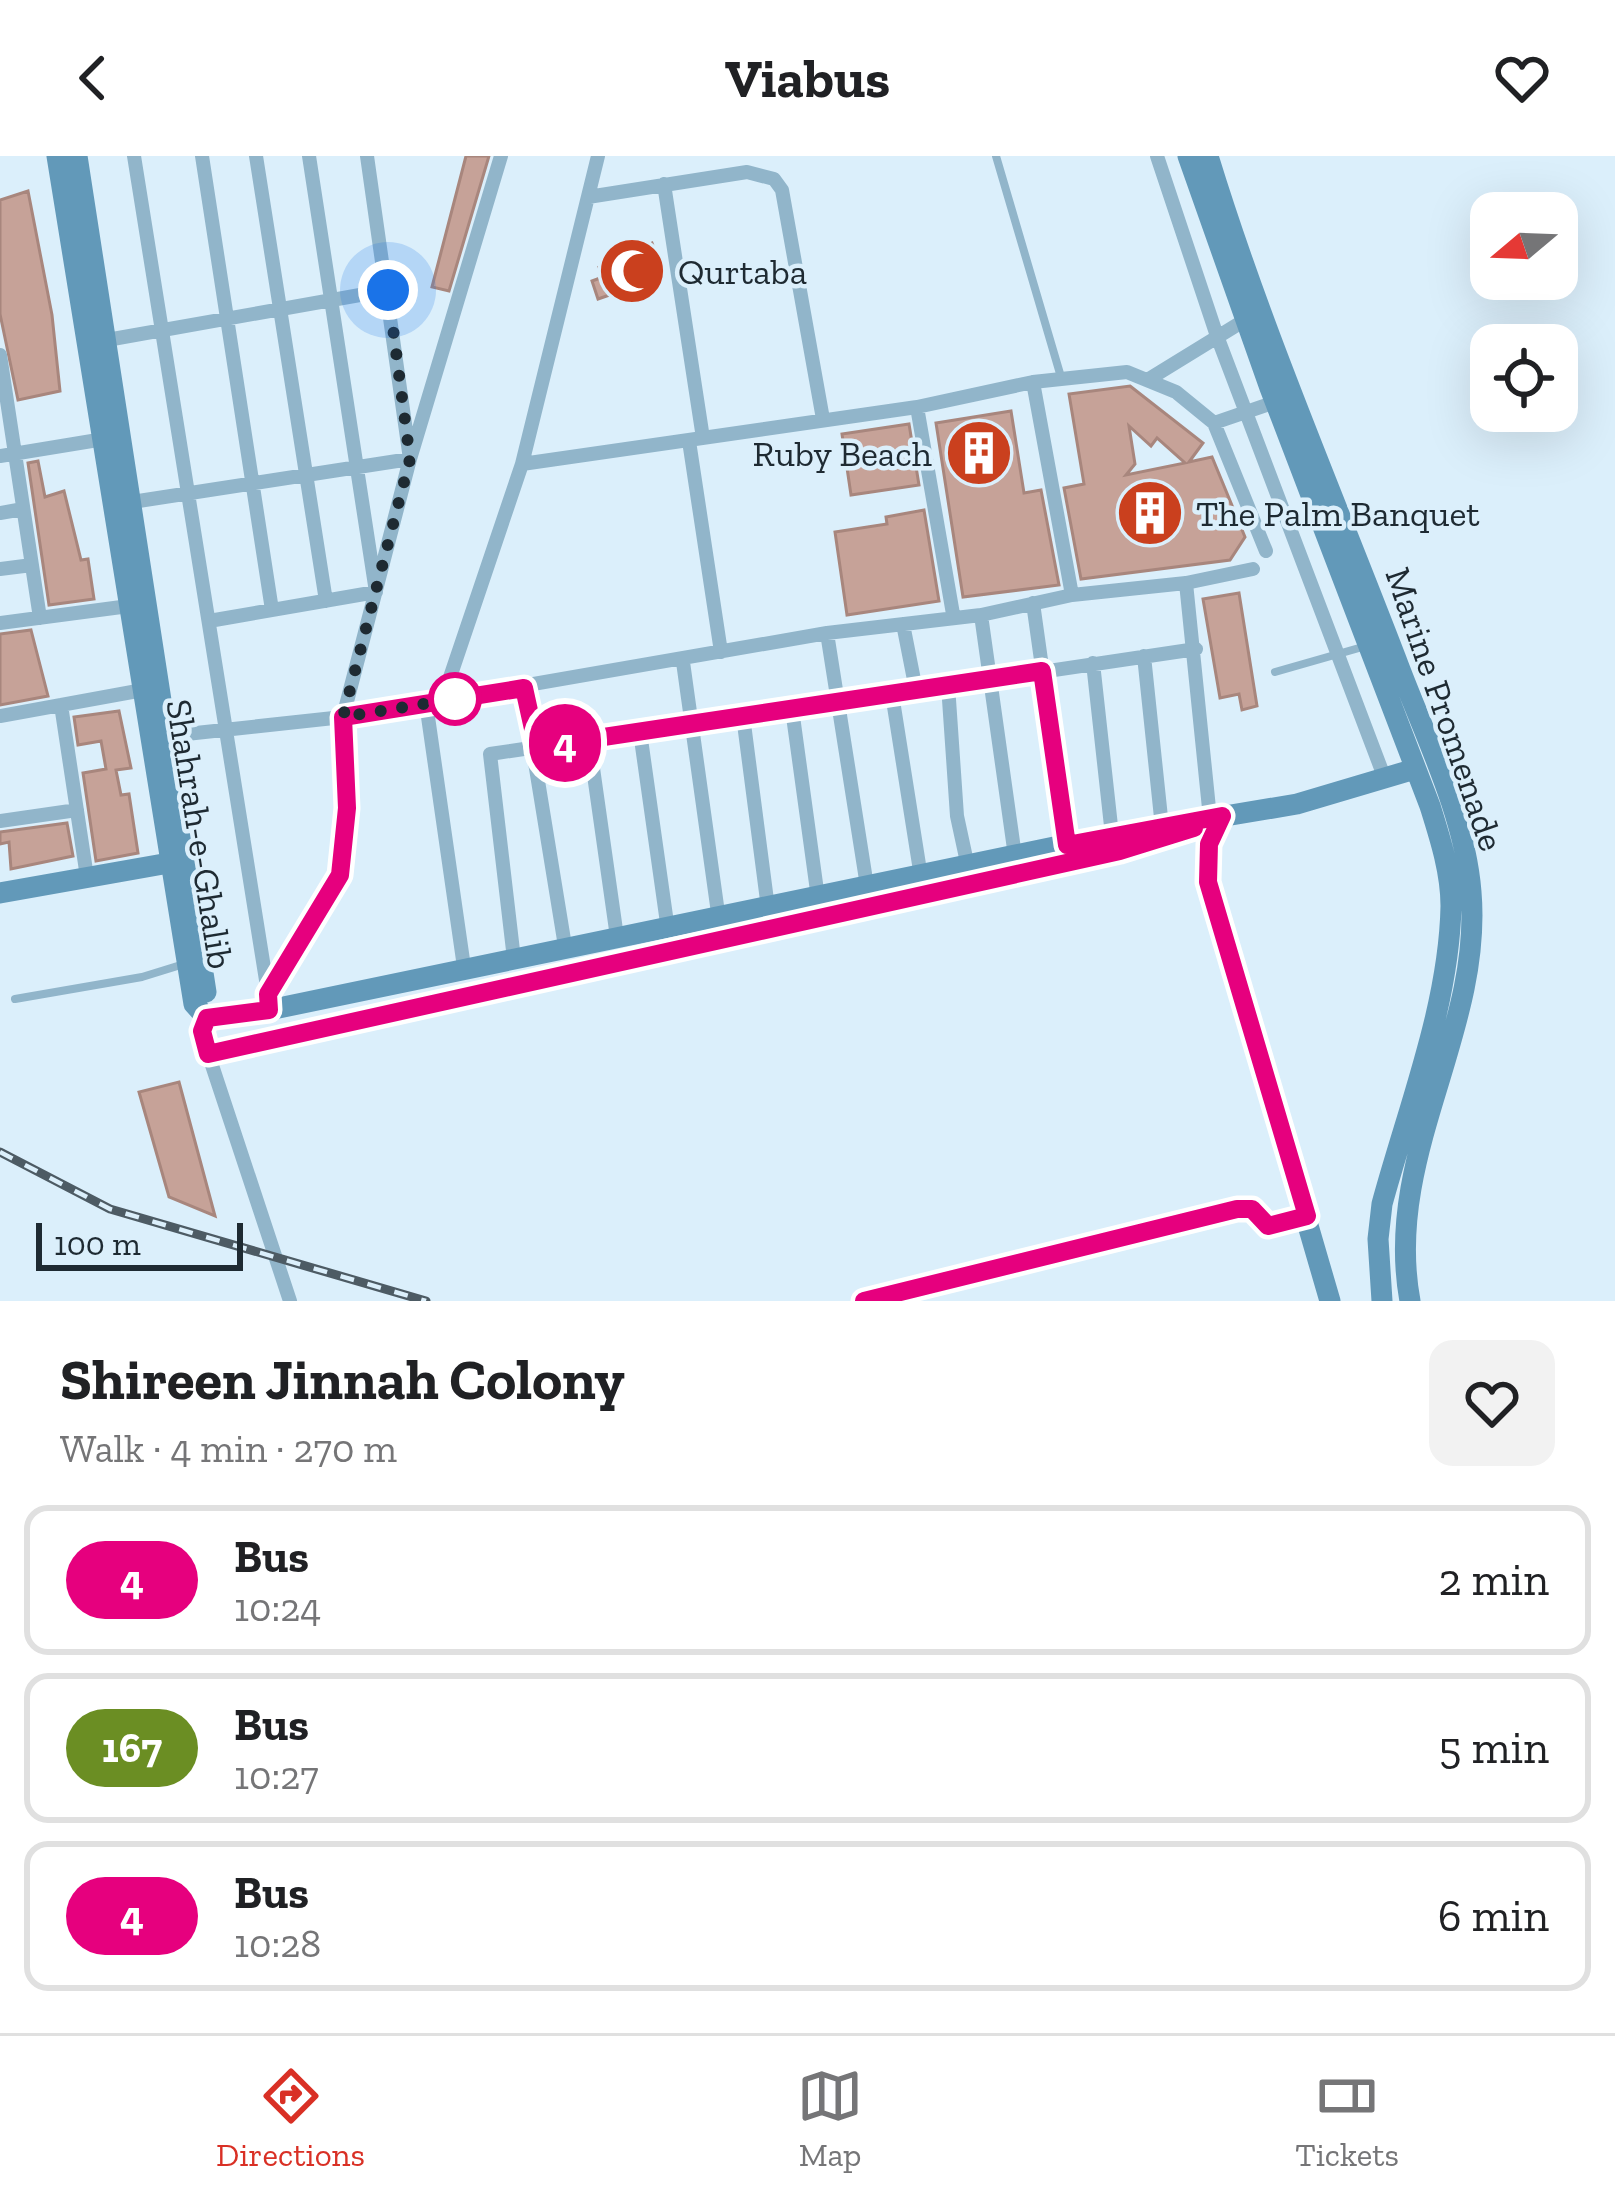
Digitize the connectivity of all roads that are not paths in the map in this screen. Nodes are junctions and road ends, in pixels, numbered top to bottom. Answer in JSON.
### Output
{"nodes":[{"id":1,"x":57,"y":156,"type":"edge"},
{"id":2,"x":78,"y":156,"type":"edge"},
{"id":3,"x":134,"y":156,"type":"edge"},
{"id":4,"x":202,"y":156,"type":"edge"},
{"id":5,"x":256,"y":156,"type":"edge"},
{"id":6,"x":309,"y":156,"type":"edge"},
{"id":7,"x":367,"y":156,"type":"edge"},
{"id":8,"x":501,"y":156,"type":"edge"},
{"id":9,"x":598,"y":156,"type":"edge"},
{"id":10,"x":996,"y":156,"type":"edge"},
{"id":11,"x":1156,"y":156,"type":"edge"},
{"id":12,"x":1188,"y":156,"type":"edge"},
{"id":13,"x":1208,"y":156,"type":"edge"},
{"id":14,"x":664,"y":184,"type":"junction"},
{"id":15,"x":588,"y":197,"type":"junction"},
{"id":16,"x":388,"y":290,"type":"junction"},
{"id":17,"x":331,"y":301,"type":"junction"},
{"id":18,"x":280,"y":310,"type":"junction"},
{"id":19,"x":224,"y":319,"type":"junction"},
{"id":20,"x":1245,"y":320,"type":"junction"},
{"id":21,"x":164,"y":329,"type":"junction"},
{"id":22,"x":1217,"y":336,"type":"junction"},
{"id":23,"x":107,"y":340,"type":"junction"},
{"id":24,"x":0,"y":355,"type":"edge"},
{"id":25,"x":1061,"y":379,"type":"junction"},
{"id":26,"x":1149,"y":379,"type":"junction"},
{"id":27,"x":1033,"y":382,"type":"junction"},
{"id":28,"x":2,"y":387,"type":"edge"},
{"id":29,"x":1275,"y":402,"type":"junction"},
{"id":30,"x":917,"y":406,"type":"junction"},
{"id":31,"x":1247,"y":410,"type":"junction"},
{"id":32,"x":823,"y":419,"type":"junction"},
{"id":33,"x":1214,"y":423,"type":"junction"},
{"id":34,"x":104,"y":439,"type":"junction"},
{"id":35,"x":696,"y":440,"type":"junction"},
{"id":36,"x":7,"y":455,"type":"edge"},
{"id":37,"x":410,"y":459,"type":"junction"},
{"id":38,"x":522,"y":464,"type":"junction"},
{"id":39,"x":357,"y":467,"type":"junction"},
{"id":40,"x":306,"y":475,"type":"junction"},
{"id":41,"x":252,"y":482,"type":"junction"},
{"id":42,"x":190,"y":492,"type":"junction"},
{"id":43,"x":132,"y":502,"type":"junction"},
{"id":44,"x":23,"y":509,"type":"junction"},
{"id":45,"x":0,"y":513,"type":"edge"},
{"id":46,"x":1266,"y":550,"type":"dead end"},
{"id":47,"x":32,"y":565,"type":"junction"},
{"id":48,"x":0,"y":569,"type":"edge"},
{"id":49,"x":1253,"y":569,"type":"dead end"},
{"id":50,"x":1186,"y":583,"type":"junction"},
{"id":51,"x":376,"y":592,"type":"junction"},
{"id":52,"x":1072,"y":595,"type":"junction"},
{"id":53,"x":326,"y":601,"type":"junction"},
{"id":54,"x":1033,"y":603,"type":"junction"},
{"id":55,"x":129,"y":606,"type":"junction"},
{"id":56,"x":272,"y":610,"type":"junction"},
{"id":57,"x":953,"y":614,"type":"junction"},
{"id":58,"x":981,"y":615,"type":"junction"},
{"id":59,"x":40,"y":617,"type":"junction"},
{"id":60,"x":209,"y":621,"type":"junction"},
{"id":61,"x":0,"y":623,"type":"edge"},
{"id":62,"x":903,"y":624,"type":"junction"},
{"id":63,"x":827,"y":633,"type":"junction"},
{"id":64,"x":1378,"y":642,"type":"junction"},
{"id":65,"x":1196,"y":649,"type":"junction"},
{"id":66,"x":721,"y":652,"type":"junction"},
{"id":67,"x":1144,"y":656,"type":"junction"},
{"id":68,"x":1339,"y":656,"type":"junction"},
{"id":69,"x":682,"y":662,"type":"junction"},
{"id":70,"x":1093,"y":663,"type":"junction"},
{"id":71,"x":1042,"y":671,"type":"junction"},
{"id":72,"x":1275,"y":672,"type":"dead end"},
{"id":73,"x":990,"y":679,"type":"junction"},
{"id":74,"x":948,"y":685,"type":"junction"},
{"id":75,"x":524,"y":688,"type":"junction"},
{"id":76,"x":143,"y":690,"type":"junction"},
{"id":77,"x":916,"y":690,"type":"junction"},
{"id":78,"x":892,"y":694,"type":"junction"},
{"id":79,"x":434,"y":702,"type":"junction"},
{"id":80,"x":839,"y":702,"type":"junction"},
{"id":81,"x":61,"y":705,"type":"junction"},
{"id":82,"x":792,"y":709,"type":"junction"},
{"id":83,"x":0,"y":716,"type":"edge"},
{"id":84,"x":742,"y":716,"type":"junction"},
{"id":85,"x":343,"y":717,"type":"junction"},
{"id":86,"x":694,"y":723,"type":"junction"},
{"id":87,"x":225,"y":731,"type":"junction"},
{"id":88,"x":640,"y":732,"type":"junction"},
{"id":89,"x":168,"y":736,"type":"junction"},
{"id":90,"x":589,"y":740,"type":"junction"},
{"id":91,"x":537,"y":747,"type":"junction"},
{"id":92,"x":1415,"y":769,"type":"junction"},
{"id":93,"x":1385,"y":779,"type":"junction"},
{"id":94,"x":76,"y":809,"type":"junction"},
{"id":95,"x":1216,"y":817,"type":"junction"},
{"id":96,"x":0,"y":821,"type":"edge"},
{"id":97,"x":1162,"y":827,"type":"junction"},
{"id":98,"x":1112,"y":835,"type":"junction"},
{"id":99,"x":1067,"y":845,"type":"junction"},
{"id":100,"x":1015,"y":856,"type":"junction"},
{"id":101,"x":169,"y":863,"type":"junction"},
{"id":102,"x":968,"y":867,"type":"junction"},
{"id":103,"x":921,"y":877,"type":"junction"},
{"id":104,"x":87,"y":878,"type":"junction"},
{"id":105,"x":867,"y":886,"type":"junction"},
{"id":106,"x":0,"y":893,"type":"edge"},
{"id":107,"x":818,"y":898,"type":"junction"},
{"id":108,"x":768,"y":908,"type":"junction"},
{"id":109,"x":719,"y":920,"type":"junction"},
{"id":110,"x":668,"y":930,"type":"junction"},
{"id":111,"x":617,"y":937,"type":"junction"},
{"id":112,"x":565,"y":946,"type":"junction"},
{"id":113,"x":514,"y":959,"type":"junction"},
{"id":114,"x":194,"y":961,"type":"junction"},
{"id":115,"x":464,"y":967,"type":"junction"},
{"id":116,"x":15,"y":999,"type":"dead end"},
{"id":117,"x":269,"y":1002,"type":"junction"},
{"id":118,"x":206,"y":1017,"type":"junction"},
{"id":119,"x":208,"y":1054,"type":"junction"},
{"id":120,"x":1307,"y":1216,"type":"junction"},
{"id":121,"x":290,"y":1301,"type":"edge"},
{"id":122,"x":863,"y":1301,"type":"edge"},
{"id":123,"x":1330,"y":1301,"type":"edge"},
{"id":124,"x":1382,"y":1301,"type":"edge"},
{"id":125,"x":1410,"y":1301,"type":"edge"}],
"edges":[{"from":1,"to":34,"type":"main road","name":"Shahrah-e-Ghalib"},
{"from":2,"to":23,"type":"main road","name":"Shahrah-e-Ghalib"},
{"from":3,"to":21,"type":"street"},
{"from":4,"to":19,"type":"street"},
{"from":5,"to":18,"type":"street"},
{"from":6,"to":17,"type":"street"},
{"from":7,"to":16,"type":"street"},
{"from":8,"to":37,"type":"street"},
{"from":9,"to":15,"type":"street"},
{"from":10,"to":25,"type":"lane"},
{"from":11,"to":22,"type":"street"},
{"from":12,"to":20,"type":"main road","name":"Marine Promenade"},
{"from":13,"to":64,"type":"main road","name":"Marine Promenade"},
{"from":14,"to":15,"type":"street"},
{"from":14,"to":32,"type":"street"},
{"from":14,"to":35,"type":"street"},
{"from":15,"to":38,"type":"street"},
{"from":16,"to":17,"type":"street"},
{"from":16,"to":37,"type":"street"},
{"from":17,"to":18,"type":"street"},
{"from":17,"to":39,"type":"street"},
{"from":18,"to":19,"type":"street"},
{"from":18,"to":40,"type":"street"},
{"from":19,"to":21,"type":"street"},
{"from":19,"to":41,"type":"street"},
{"from":20,"to":22,"type":"street"},
{"from":20,"to":29,"type":"main road","name":"Marine Promenade"},
{"from":21,"to":23,"type":"street"},
{"from":21,"to":42,"type":"street"},
{"from":22,"to":26,"type":"street"},
{"from":22,"to":31,"type":"street"},
{"from":23,"to":43,"type":"main road","name":"Shahrah-e-Ghalib"},
{"from":24,"to":28,"type":"street"},
{"from":25,"to":26,"type":"street"},
{"from":25,"to":27,"type":"street"},
{"from":26,"to":33,"type":"street"},
{"from":27,"to":30,"type":"street"},
{"from":27,"to":52,"type":"street"},
{"from":28,"to":36,"type":"street"},
{"from":29,"to":31,"type":"street"},
{"from":29,"to":64,"type":"main road","name":"Marine Promenade"},
{"from":30,"to":32,"type":"street"},
{"from":30,"to":57,"type":"street"},
{"from":31,"to":33,"type":"street"},
{"from":31,"to":68,"type":"street"},
{"from":32,"to":35,"type":"street"},
{"from":33,"to":46,"type":"street"},
{"from":34,"to":36,"type":"street"},
{"from":34,"to":55,"type":"main road","name":"Shahrah-e-Ghalib"},
{"from":35,"to":38,"type":"street"},
{"from":35,"to":66,"type":"street"},
{"from":36,"to":44,"type":"street"},
{"from":37,"to":39,"type":"street"},
{"from":37,"to":51,"type":"street"},
{"from":38,"to":79,"type":"street"},
{"from":39,"to":40,"type":"street"},
{"from":39,"to":51,"type":"street"},
{"from":40,"to":41,"type":"street"},
{"from":40,"to":53,"type":"street"},
{"from":41,"to":42,"type":"street"},
{"from":41,"to":56,"type":"street"},
{"from":42,"to":43,"type":"street"},
{"from":42,"to":60,"type":"street"},
{"from":43,"to":89,"type":"main road","name":"Shahrah-e-Ghalib"},
{"from":44,"to":45,"type":"street"},
{"from":44,"to":47,"type":"street"},
{"from":47,"to":48,"type":"street"},
{"from":47,"to":59,"type":"street"},
{"from":49,"to":50,"type":"street"},
{"from":50,"to":52,"type":"street"},
{"from":50,"to":65,"type":"street"},
{"from":51,"to":53,"type":"street"},
{"from":51,"to":85,"type":"street"},
{"from":52,"to":54,"type":"street"},
{"from":53,"to":56,"type":"street"},
{"from":54,"to":58,"type":"street"},
{"from":54,"to":71,"type":"street"},
{"from":55,"to":59,"type":"street"},
{"from":55,"to":76,"type":"main road","name":"Shahrah-e-Ghalib"},
{"from":56,"to":60,"type":"street"},
{"from":57,"to":58,"type":"street"},
{"from":57,"to":62,"type":"street"},
{"from":58,"to":73,"type":"street"},
{"from":59,"to":61,"type":"street"},
{"from":60,"to":87,"type":"street"},
{"from":62,"to":63,"type":"street"},
{"from":62,"to":77,"type":"street"},
{"from":63,"to":66,"type":"street"},
{"from":63,"to":80,"type":"street"},
{"from":64,"to":68,"type":"lane"},
{"from":64,"to":92,"type":"main road","name":"Marine Promenade"},
{"from":64,"to":125,"type":"main road","name":"Marine Promenade"},
{"from":65,"to":67,"type":"street"},
{"from":65,"to":95,"type":"street"},
{"from":66,"to":69,"type":"street"},
{"from":67,"to":70,"type":"street"},
{"from":67,"to":97,"type":"street"},
{"from":68,"to":72,"type":"lane"},
{"from":68,"to":93,"type":"street"},
{"from":69,"to":75,"type":"street"},
{"from":69,"to":86,"type":"street"},
{"from":70,"to":71,"type":"street"},
{"from":70,"to":98,"type":"street"},
{"from":71,"to":73,"type":"street"},
{"from":71,"to":99,"type":"street"},
{"from":73,"to":74,"type":"street"},
{"from":73,"to":100,"type":"street"},
{"from":74,"to":77,"type":"street"},
{"from":74,"to":102,"type":"street"},
{"from":75,"to":79,"type":"street"},
{"from":75,"to":91,"type":"street"},
{"from":76,"to":81,"type":"street"},
{"from":76,"to":101,"type":"main road","name":"Shahrah-e-Ghalib"},
{"from":77,"to":78,"type":"street"},
{"from":78,"to":80,"type":"street"},
{"from":78,"to":103,"type":"street"},
{"from":79,"to":85,"type":"street"},
{"from":79,"to":115,"type":"street"},
{"from":80,"to":82,"type":"street"},
{"from":80,"to":105,"type":"street"},
{"from":81,"to":83,"type":"street"},
{"from":81,"to":94,"type":"street"},
{"from":82,"to":84,"type":"street"},
{"from":82,"to":107,"type":"street"},
{"from":84,"to":86,"type":"street"},
{"from":84,"to":108,"type":"street"},
{"from":85,"to":87,"type":"street"},
{"from":85,"to":117,"type":"street"},
{"from":86,"to":88,"type":"street"},
{"from":86,"to":109,"type":"street"},
{"from":87,"to":89,"type":"street"},
{"from":87,"to":117,"type":"street"},
{"from":88,"to":90,"type":"street"},
{"from":88,"to":110,"type":"street"},
{"from":89,"to":114,"type":"main road","name":"Shahrah-e-Ghalib"},
{"from":90,"to":91,"type":"street"},
{"from":90,"to":111,"type":"street"},
{"from":91,"to":112,"type":"street"},
{"from":91,"to":113,"type":"street"},
{"from":92,"to":93,"type":"main road"},
{"from":92,"to":124,"type":"main road","name":"Marine Promenade"},
{"from":93,"to":95,"type":"main road"},
{"from":94,"to":96,"type":"street"},
{"from":94,"to":104,"type":"street"},
{"from":95,"to":97,"type":"main road"},
{"from":95,"to":119,"type":"lane"},
{"from":95,"to":120,"type":"main road"},
{"from":97,"to":98,"type":"main road"},
{"from":98,"to":99,"type":"main road"},
{"from":99,"to":100,"type":"main road"},
{"from":100,"to":102,"type":"main road"},
{"from":101,"to":104,"type":"main road"},
{"from":101,"to":114,"type":"main road","name":"Shahrah-e-Ghalib"},
{"from":102,"to":103,"type":"main road"},
{"from":103,"to":105,"type":"main road"},
{"from":104,"to":106,"type":"main road"},
{"from":105,"to":107,"type":"main road"},
{"from":107,"to":108,"type":"main road"},
{"from":108,"to":109,"type":"main road"},
{"from":109,"to":110,"type":"main road"},
{"from":110,"to":111,"type":"main road"},
{"from":111,"to":112,"type":"main road"},
{"from":112,"to":113,"type":"main road"},
{"from":113,"to":115,"type":"main road"},
{"from":114,"to":116,"type":"lane"},
{"from":114,"to":118,"type":"main road","name":"Shahrah-e-Ghalib"},
{"from":115,"to":117,"type":"main road"},
{"from":117,"to":118,"type":"main road"},
{"from":118,"to":119,"type":"street"},
{"from":119,"to":121,"type":"street"},
{"from":120,"to":122,"type":"lane"},
{"from":120,"to":123,"type":"main road"}]}
